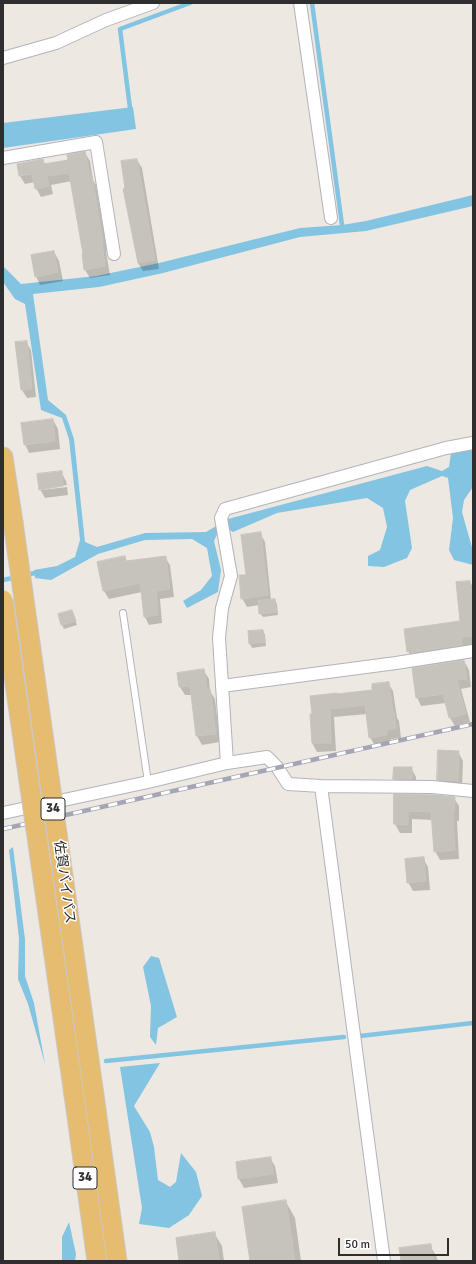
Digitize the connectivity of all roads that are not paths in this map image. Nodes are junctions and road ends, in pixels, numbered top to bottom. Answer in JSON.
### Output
{"nodes":[{"id":1,"x":152,"y":3,"type":"edge"},
{"id":2,"x":300,"y":3,"type":"edge"},
{"id":3,"x":3,"y":58,"type":"edge"},
{"id":4,"x":3,"y":158,"type":"edge"},
{"id":5,"x":331,"y":218,"type":"dead end"},
{"id":6,"x":114,"y":254,"type":"dead end"},
{"id":7,"x":473,"y":444,"type":"edge"},
{"id":8,"x":3,"y":457,"type":"edge"},
{"id":9,"x":3,"y":600,"type":"edge"},
{"id":10,"x":123,"y":613,"type":"dead end"},
{"id":11,"x":473,"y":651,"type":"edge"},
{"id":12,"x":222,"y":686,"type":"junction"},
{"id":13,"x":227,"y":763,"type":"junction"},
{"id":14,"x":148,"y":782,"type":"junction"},
{"id":15,"x":321,"y":786,"type":"junction"},
{"id":16,"x":473,"y":791,"type":"edge"},
{"id":17,"x":3,"y":813,"type":"edge"},
{"id":18,"x":97,"y":1261,"type":"edge"},
{"id":19,"x":117,"y":1261,"type":"edge"},
{"id":20,"x":384,"y":1261,"type":"edge"}],
"edges":[{"from":1,"to":3,"type":"street"},
{"from":2,"to":5,"type":"street"},
{"from":4,"to":6,"type":"street"},
{"from":7,"to":12,"type":"street"},
{"from":8,"to":19,"type":"highway","name":"佐賀バイパス","number":"34","bridge":true},
{"from":9,"to":18,"type":"highway","name":"佐賀バイパス","number":"34","bridge":true},
{"from":10,"to":14,"type":"lane"},
{"from":11,"to":12,"type":"street"},
{"from":12,"to":13,"type":"street"},
{"from":13,"to":14,"type":"street"},
{"from":13,"to":15,"type":"street"},
{"from":14,"to":17,"type":"street"},
{"from":15,"to":16,"type":"street"},
{"from":15,"to":20,"type":"street"}]}
